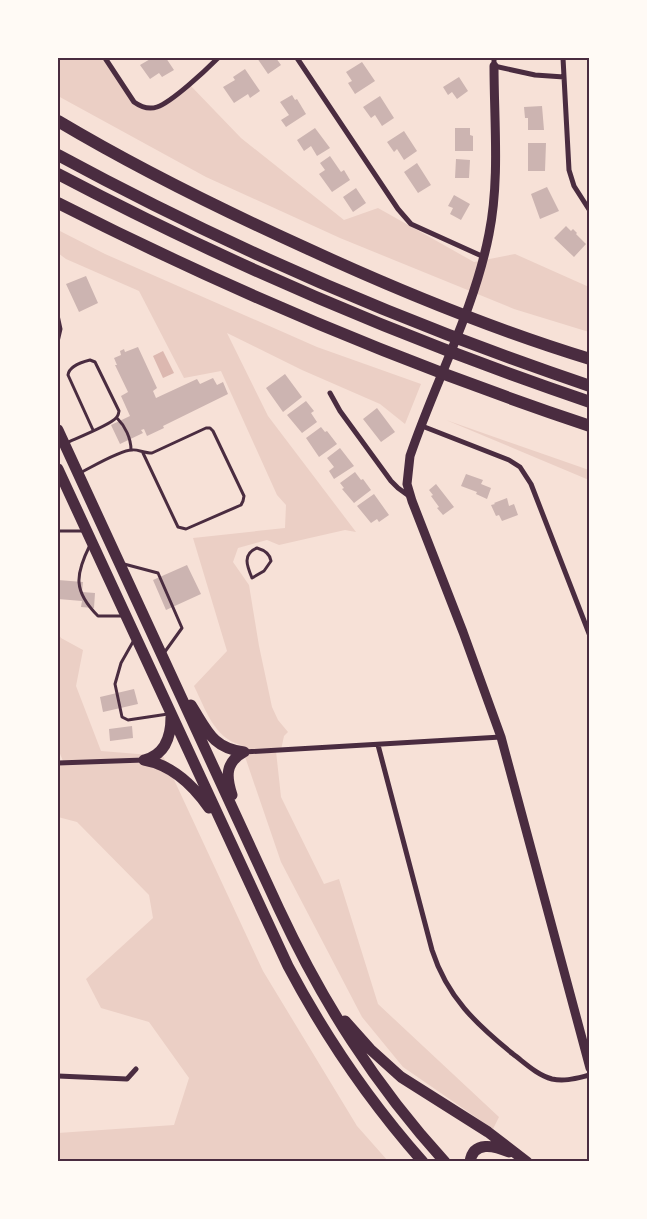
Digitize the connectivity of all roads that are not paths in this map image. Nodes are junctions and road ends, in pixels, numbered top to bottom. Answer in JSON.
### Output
{"nodes":[{"id":1,"x":104,"y":58,"type":"edge"},
{"id":2,"x":218,"y":58,"type":"edge"},
{"id":3,"x":297,"y":58,"type":"edge"},
{"id":4,"x":562,"y":58,"type":"edge"},
{"id":5,"x":494,"y":62,"type":"edge"},
{"id":6,"x":564,"y":77,"type":"junction"},
{"id":7,"x":58,"y":120,"type":"edge"},
{"id":8,"x":58,"y":155,"type":"edge"},
{"id":9,"x":58,"y":174,"type":"edge"},
{"id":10,"x":61,"y":206,"type":"edge"},
{"id":11,"x":590,"y":211,"type":"edge"},
{"id":12,"x":484,"y":257,"type":"junction"},
{"id":13,"x":58,"y":315,"type":"edge"},
{"id":14,"x":58,"y":342,"type":"edge"},
{"id":15,"x":590,"y":359,"type":"edge"},
{"id":16,"x":590,"y":386,"type":"edge"},
{"id":17,"x":330,"y":393,"type":"dead end"},
{"id":18,"x":590,"y":402,"type":"edge"},
{"id":19,"x":117,"y":418,"type":"junction"},
{"id":20,"x":422,"y":426,"type":"junction"},
{"id":21,"x":590,"y":426,"type":"edge"},
{"id":22,"x":58,"y":430,"type":"edge"},
{"id":23,"x":94,"y":430,"type":"junction"},
{"id":24,"x":64,"y":444,"type":"junction"},
{"id":25,"x":131,"y":450,"type":"junction"},
{"id":26,"x":143,"y":453,"type":"junction"},
{"id":27,"x":77,"y":474,"type":"junction"},
{"id":28,"x":59,"y":475,"type":"edge"},
{"id":29,"x":410,"y":497,"type":"junction"},
{"id":30,"x":58,"y":531,"type":"edge"},
{"id":31,"x":86,"y":531,"type":"junction"},
{"id":32,"x":92,"y":543,"type":"junction"},
{"id":33,"x":118,"y":562,"type":"junction"},
{"id":34,"x":252,"y":578,"type":"joint"},
{"id":35,"x":125,"y":616,"type":"junction"},
{"id":36,"x":590,"y":636,"type":"edge"},
{"id":37,"x":135,"y":637,"type":"junction"},
{"id":38,"x":164,"y":660,"type":"junction"},
{"id":39,"x":170,"y":713,"type":"junction"},
{"id":40,"x":501,"y":737,"type":"junction"},
{"id":41,"x":378,"y":745,"type":"junction"},
{"id":42,"x":244,"y":752,"type":"junction"},
{"id":43,"x":144,"y":760,"type":"junction"},
{"id":44,"x":58,"y":763,"type":"edge"},
{"id":45,"x":247,"y":840,"type":"junction"},
{"id":46,"x":231,"y":844,"type":"junction"},
{"id":47,"x":322,"y":995,"type":"junction"},
{"id":48,"x":590,"y":1068,"type":"edge"},
{"id":49,"x":136,"y":1069,"type":"dead end"},
{"id":50,"x":590,"y":1075,"type":"edge"},
{"id":51,"x":58,"y":1076,"type":"edge"},
{"id":52,"x":522,"y":1158,"type":"edge"},
{"id":53,"x":423,"y":1162,"type":"edge"},
{"id":54,"x":445,"y":1162,"type":"edge"},
{"id":55,"x":470,"y":1162,"type":"edge"}],
"edges":[{"from":1,"to":2,"type":"street"},
{"from":3,"to":12,"type":"street"},
{"from":4,"to":6,"type":"street"},
{"from":5,"to":6,"type":"street"},
{"from":5,"to":12,"type":"street"},
{"from":6,"to":11,"type":"street"},
{"from":7,"to":15,"type":"highway"},
{"from":8,"to":16,"type":"highway"},
{"from":9,"to":18,"type":"highway"},
{"from":10,"to":21,"type":"highway"},
{"from":12,"to":20,"type":"street"},
{"from":13,"to":14,"type":"lane"},
{"from":17,"to":29,"type":"street"},
{"from":19,"to":23,"type":"lane"},
{"from":19,"to":23,"type":"lane"},
{"from":19,"to":25,"type":"lane"},
{"from":20,"to":29,"type":"street"},
{"from":20,"to":36,"type":"street"},
{"from":22,"to":24,"type":"highway"},
{"from":23,"to":24,"type":"lane"},
{"from":24,"to":27,"type":"highway"},
{"from":25,"to":26,"type":"lane"},
{"from":25,"to":27,"type":"lane"},
{"from":26,"to":26,"type":"lane"},
{"from":27,"to":33,"type":"highway"},
{"from":28,"to":31,"type":"highway"},
{"from":29,"to":40,"type":"street"},
{"from":30,"to":31,"type":"lane"},
{"from":31,"to":32,"type":"highway"},
{"from":32,"to":35,"type":"highway"},
{"from":32,"to":35,"type":"lane"},
{"from":33,"to":38,"type":"highway"},
{"from":33,"to":38,"type":"lane"},
{"from":34,"to":34,"type":"lane"},
{"from":35,"to":37,"type":"highway"},
{"from":37,"to":39,"type":"highway"},
{"from":37,"to":39,"type":"lane"},
{"from":38,"to":42,"type":"highway"},
{"from":38,"to":45,"type":"highway"},
{"from":39,"to":43,"type":"highway"},
{"from":39,"to":46,"type":"highway"},
{"from":40,"to":41,"type":"street"},
{"from":40,"to":48,"type":"street"},
{"from":41,"to":42,"type":"street"},
{"from":41,"to":50,"type":"street"},
{"from":42,"to":45,"type":"highway"},
{"from":43,"to":44,"type":"street"},
{"from":43,"to":46,"type":"highway"},
{"from":45,"to":47,"type":"highway"},
{"from":46,"to":53,"type":"highway"},
{"from":47,"to":52,"type":"highway"},
{"from":47,"to":54,"type":"highway"},
{"from":49,"to":51,"type":"street"},
{"from":52,"to":55,"type":"highway"}]}
